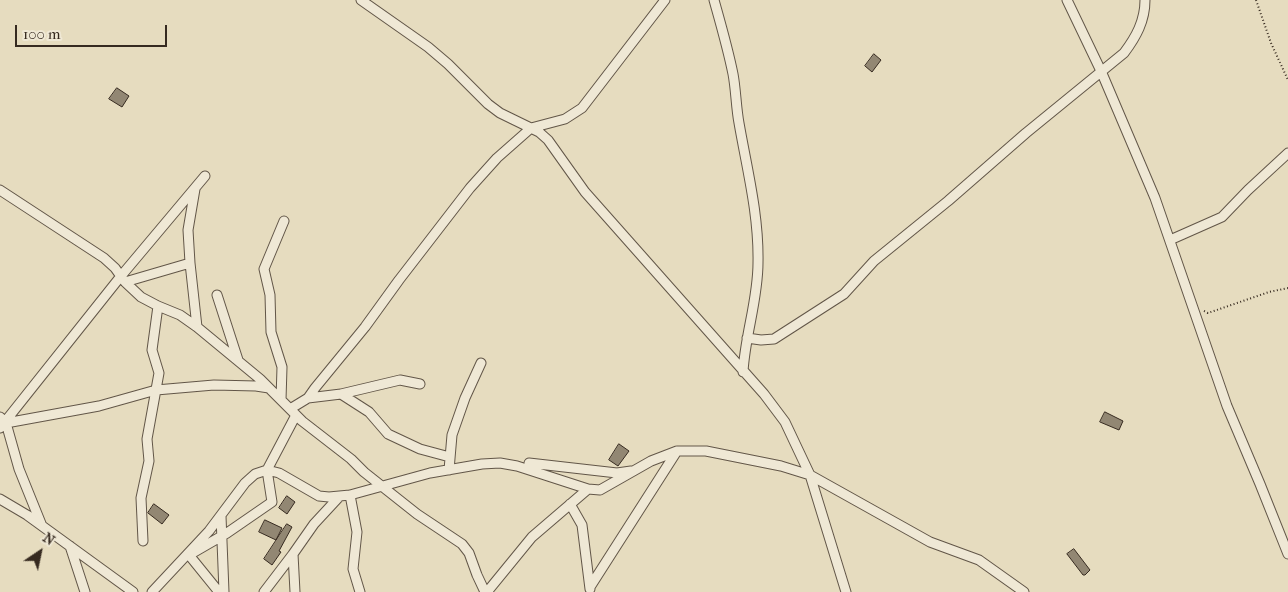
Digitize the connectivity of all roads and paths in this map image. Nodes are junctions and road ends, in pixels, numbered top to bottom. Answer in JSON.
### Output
{"nodes":[{"id":1,"x":361,"y":0,"type":"edge"},
{"id":2,"x":665,"y":0,"type":"edge"},
{"id":3,"x":714,"y":0,"type":"edge"},
{"id":4,"x":1067,"y":0,"type":"edge"},
{"id":5,"x":1145,"y":0,"type":"edge"},
{"id":6,"x":1256,"y":0,"type":"edge"},
{"id":7,"x":1101,"y":71,"type":"junction"},
{"id":8,"x":1288,"y":80,"type":"edge"},
{"id":9,"x":531,"y":128,"type":"junction"},
{"id":10,"x":1288,"y":153,"type":"edge"},
{"id":11,"x":205,"y":176,"type":"dead end"},
{"id":12,"x":195,"y":188,"type":"junction"},
{"id":13,"x":0,"y":190,"type":"edge"},
{"id":14,"x":284,"y":221,"type":"dead end"},
{"id":15,"x":1170,"y":240,"type":"junction"},
{"id":16,"x":190,"y":263,"type":"junction"},
{"id":17,"x":123,"y":279,"type":"junction"},
{"id":18,"x":1288,"y":288,"type":"edge"},
{"id":19,"x":217,"y":294,"type":"dead end"},
{"id":20,"x":1191,"y":303,"type":"junction"},
{"id":21,"x":158,"y":306,"type":"junction"},
{"id":22,"x":197,"y":326,"type":"junction"},
{"id":23,"x":747,"y":338,"type":"junction"},
{"id":24,"x":238,"y":361,"type":"junction"},
{"id":25,"x":481,"y":363,"type":"dead end"},
{"id":26,"x":743,"y":372,"type":"junction"},
{"id":27,"x":420,"y":384,"type":"dead end"},
{"id":28,"x":269,"y":389,"type":"junction"},
{"id":29,"x":156,"y":390,"type":"junction"},
{"id":30,"x":341,"y":394,"type":"junction"},
{"id":31,"x":308,"y":398,"type":"junction"},
{"id":32,"x":281,"y":400,"type":"junction"},
{"id":33,"x":293,"y":412,"type":"junction"},
{"id":34,"x":2,"y":423,"type":"edge"},
{"id":35,"x":677,"y":451,"type":"junction"},
{"id":36,"x":446,"y":456,"type":"dead end"},
{"id":37,"x":530,"y":464,"type":"dead end"},
{"id":38,"x":267,"y":470,"type":"junction"},
{"id":39,"x":449,"y":470,"type":"junction"},
{"id":40,"x":635,"y":470,"type":"junction"},
{"id":41,"x":810,"y":475,"type":"junction"},
{"id":42,"x":381,"y":486,"type":"junction"},
{"id":43,"x":588,"y":489,"type":"junction"},
{"id":44,"x":350,"y":495,"type":"junction"},
{"id":45,"x":339,"y":497,"type":"junction"},
{"id":46,"x":0,"y":499,"type":"edge"},
{"id":47,"x":570,"y":504,"type":"junction"},
{"id":48,"x":220,"y":516,"type":"junction"},
{"id":49,"x":42,"y":526,"type":"junction"},
{"id":50,"x":222,"y":536,"type":"junction"},
{"id":51,"x":143,"y":541,"type":"dead end"},
{"id":52,"x":70,"y":546,"type":"junction"},
{"id":53,"x":293,"y":554,"type":"junction"},
{"id":54,"x":1288,"y":554,"type":"edge"},
{"id":55,"x":189,"y":555,"type":"junction"},
{"id":56,"x":590,"y":590,"type":"edge"},
{"id":57,"x":85,"y":592,"type":"edge"},
{"id":58,"x":133,"y":592,"type":"edge"},
{"id":59,"x":152,"y":592,"type":"edge"},
{"id":60,"x":219,"y":592,"type":"edge"},
{"id":61,"x":224,"y":592,"type":"edge"},
{"id":62,"x":264,"y":592,"type":"edge"},
{"id":63,"x":295,"y":592,"type":"edge"},
{"id":64,"x":360,"y":592,"type":"edge"},
{"id":65,"x":486,"y":592,"type":"edge"},
{"id":66,"x":846,"y":592,"type":"edge"},
{"id":67,"x":1024,"y":592,"type":"edge"}],
"edges":[{"from":1,"to":9,"type":"street"},
{"from":2,"to":9,"type":"street"},
{"from":3,"to":23,"type":"street"},
{"from":4,"to":7,"type":"street"},
{"from":5,"to":7,"type":"street"},
{"from":6,"to":8,"type":"path"},
{"from":7,"to":15,"type":"street"},
{"from":7,"to":23,"type":"street"},
{"from":9,"to":26,"type":"street"},
{"from":9,"to":31,"type":"street"},
{"from":10,"to":15,"type":"street"},
{"from":11,"to":12,"type":"street"},
{"from":12,"to":16,"type":"street"},
{"from":12,"to":17,"type":"street"},
{"from":13,"to":17,"type":"street"},
{"from":14,"to":32,"type":"street"},
{"from":15,"to":20,"type":"street"},
{"from":16,"to":17,"type":"street"},
{"from":16,"to":22,"type":"street"},
{"from":17,"to":21,"type":"street"},
{"from":17,"to":34,"type":"street"},
{"from":18,"to":20,"type":"path"},
{"from":19,"to":24,"type":"street"},
{"from":20,"to":54,"type":"street"},
{"from":21,"to":22,"type":"street"},
{"from":21,"to":29,"type":"street"},
{"from":22,"to":24,"type":"street"},
{"from":23,"to":26,"type":"street"},
{"from":24,"to":28,"type":"street"},
{"from":25,"to":39,"type":"street"},
{"from":26,"to":41,"type":"street"},
{"from":27,"to":30,"type":"street"},
{"from":28,"to":29,"type":"street"},
{"from":28,"to":32,"type":"street"},
{"from":29,"to":34,"type":"street"},
{"from":29,"to":51,"type":"street"},
{"from":30,"to":31,"type":"street"},
{"from":30,"to":36,"type":"street"},
{"from":31,"to":33,"type":"street"},
{"from":32,"to":33,"type":"street"},
{"from":33,"to":38,"type":"street"},
{"from":33,"to":42,"type":"street"},
{"from":34,"to":49,"type":"street"},
{"from":35,"to":40,"type":"street"},
{"from":35,"to":41,"type":"street"},
{"from":35,"to":56,"type":"street"},
{"from":37,"to":40,"type":"street"},
{"from":38,"to":45,"type":"street"},
{"from":38,"to":48,"type":"street"},
{"from":38,"to":50,"type":"street"},
{"from":39,"to":42,"type":"street"},
{"from":39,"to":43,"type":"street"},
{"from":40,"to":43,"type":"street"},
{"from":41,"to":66,"type":"street"},
{"from":41,"to":67,"type":"street"},
{"from":42,"to":44,"type":"street"},
{"from":42,"to":65,"type":"street"},
{"from":43,"to":47,"type":"street"},
{"from":44,"to":45,"type":"street"},
{"from":44,"to":64,"type":"street"},
{"from":45,"to":53,"type":"street"},
{"from":46,"to":49,"type":"street"},
{"from":47,"to":56,"type":"street"},
{"from":47,"to":65,"type":"street"},
{"from":48,"to":50,"type":"street"},
{"from":48,"to":55,"type":"street"},
{"from":49,"to":52,"type":"street"},
{"from":50,"to":55,"type":"street"},
{"from":50,"to":61,"type":"street"},
{"from":52,"to":57,"type":"street"},
{"from":52,"to":58,"type":"street"},
{"from":53,"to":62,"type":"street"},
{"from":53,"to":63,"type":"street"},
{"from":55,"to":59,"type":"street"},
{"from":55,"to":60,"type":"street"}]}
